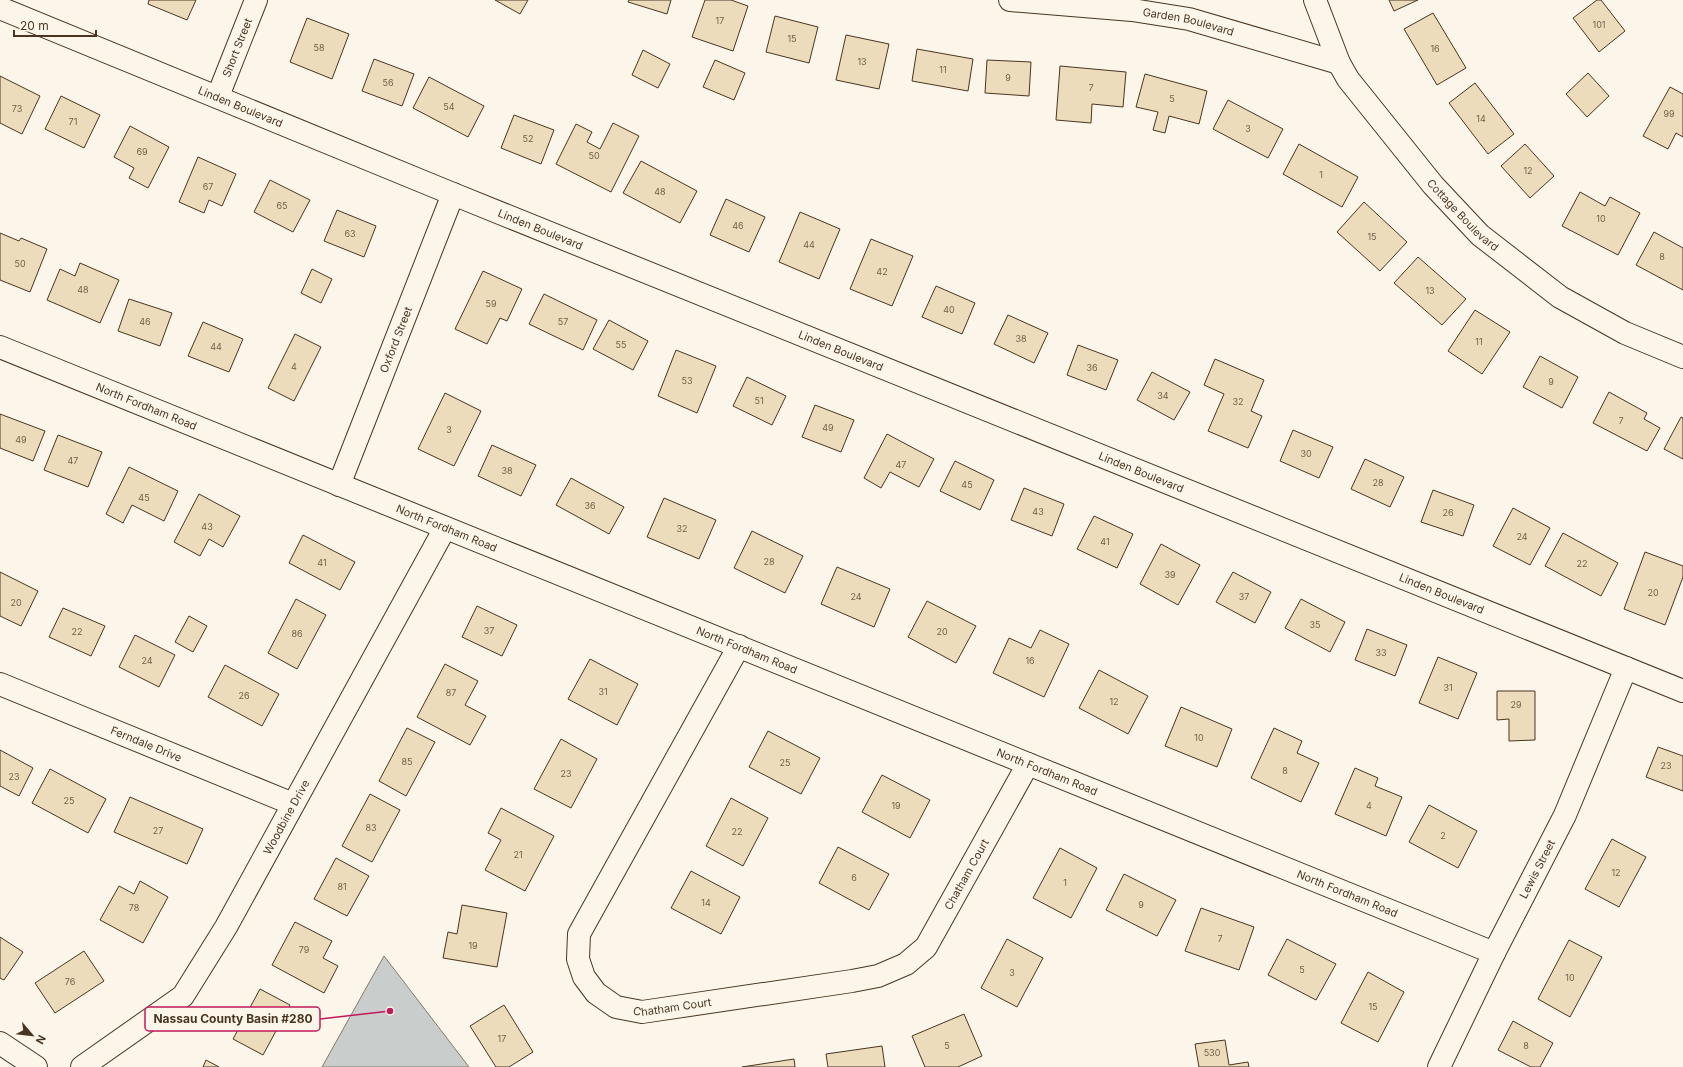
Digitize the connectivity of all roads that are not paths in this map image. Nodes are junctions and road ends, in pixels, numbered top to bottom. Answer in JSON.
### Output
{"nodes":[{"id":1,"x":256,"y":0,"type":"edge"},
{"id":2,"x":1010,"y":0,"type":"edge"},
{"id":3,"x":1315,"y":0,"type":"edge"},
{"id":4,"x":0,"y":8,"type":"edge"},
{"id":5,"x":1339,"y":63,"type":"junction"},
{"id":6,"x":218,"y":96,"type":"junction"},
{"id":7,"x":453,"y":194,"type":"junction"},
{"id":8,"x":0,"y":347,"type":"edge"},
{"id":9,"x":1683,"y":357,"type":"edge"},
{"id":10,"x":339,"y":485,"type":"junction"},
{"id":11,"x":445,"y":528,"type":"junction"},
{"id":12,"x":739,"y":646,"type":"junction"},
{"id":13,"x":1626,"y":668,"type":"junction"},
{"id":14,"x":0,"y":684,"type":"edge"},
{"id":15,"x":1683,"y":691,"type":"edge"},
{"id":16,"x":1028,"y":764,"type":"junction"},
{"id":17,"x":293,"y":804,"type":"junction"},
{"id":18,"x":1494,"y":953,"type":"junction"},
{"id":19,"x":0,"y":1043,"type":"edge"},
{"id":20,"x":36,"y":1067,"type":"edge"},
{"id":21,"x":82,"y":1067,"type":"edge"},
{"id":22,"x":1439,"y":1067,"type":"edge"}],
"edges":[{"from":1,"to":6,"type":"street","name":"Short Street"},
{"from":2,"to":5,"type":"street","name":"Garden Boulevard"},
{"from":3,"to":5,"type":"street","name":"Cottage Boulevard"},
{"from":4,"to":6,"type":"street","name":"Linden Boulevard"},
{"from":5,"to":9,"type":"street","name":"Cottage Boulevard"},
{"from":6,"to":7,"type":"street","name":"Linden Boulevard"},
{"from":7,"to":10,"type":"street","name":"Oxford Street"},
{"from":7,"to":13,"type":"street","name":"Linden Boulevard"},
{"from":8,"to":10,"type":"street","name":"North Fordham Road"},
{"from":10,"to":11,"type":"street","name":"North Fordham Road"},
{"from":11,"to":12,"type":"street","name":"North Fordham Road"},
{"from":11,"to":17,"type":"street","name":"Woodbine Drive"},
{"from":12,"to":16,"type":"street","name":"North Fordham Road"},
{"from":12,"to":16,"type":"street","name":"Chatham Court"},
{"from":13,"to":15,"type":"street","name":"Linden Boulevard"},
{"from":13,"to":18,"type":"street","name":"Lewis Street"},
{"from":14,"to":17,"type":"street","name":"Ferndale Drive"},
{"from":16,"to":18,"type":"street","name":"North Fordham Road"},
{"from":17,"to":21,"type":"street","name":"Woodbine Drive"},
{"from":18,"to":22,"type":"street","name":"Lewis Street"},
{"from":19,"to":20,"type":"street"}]}
